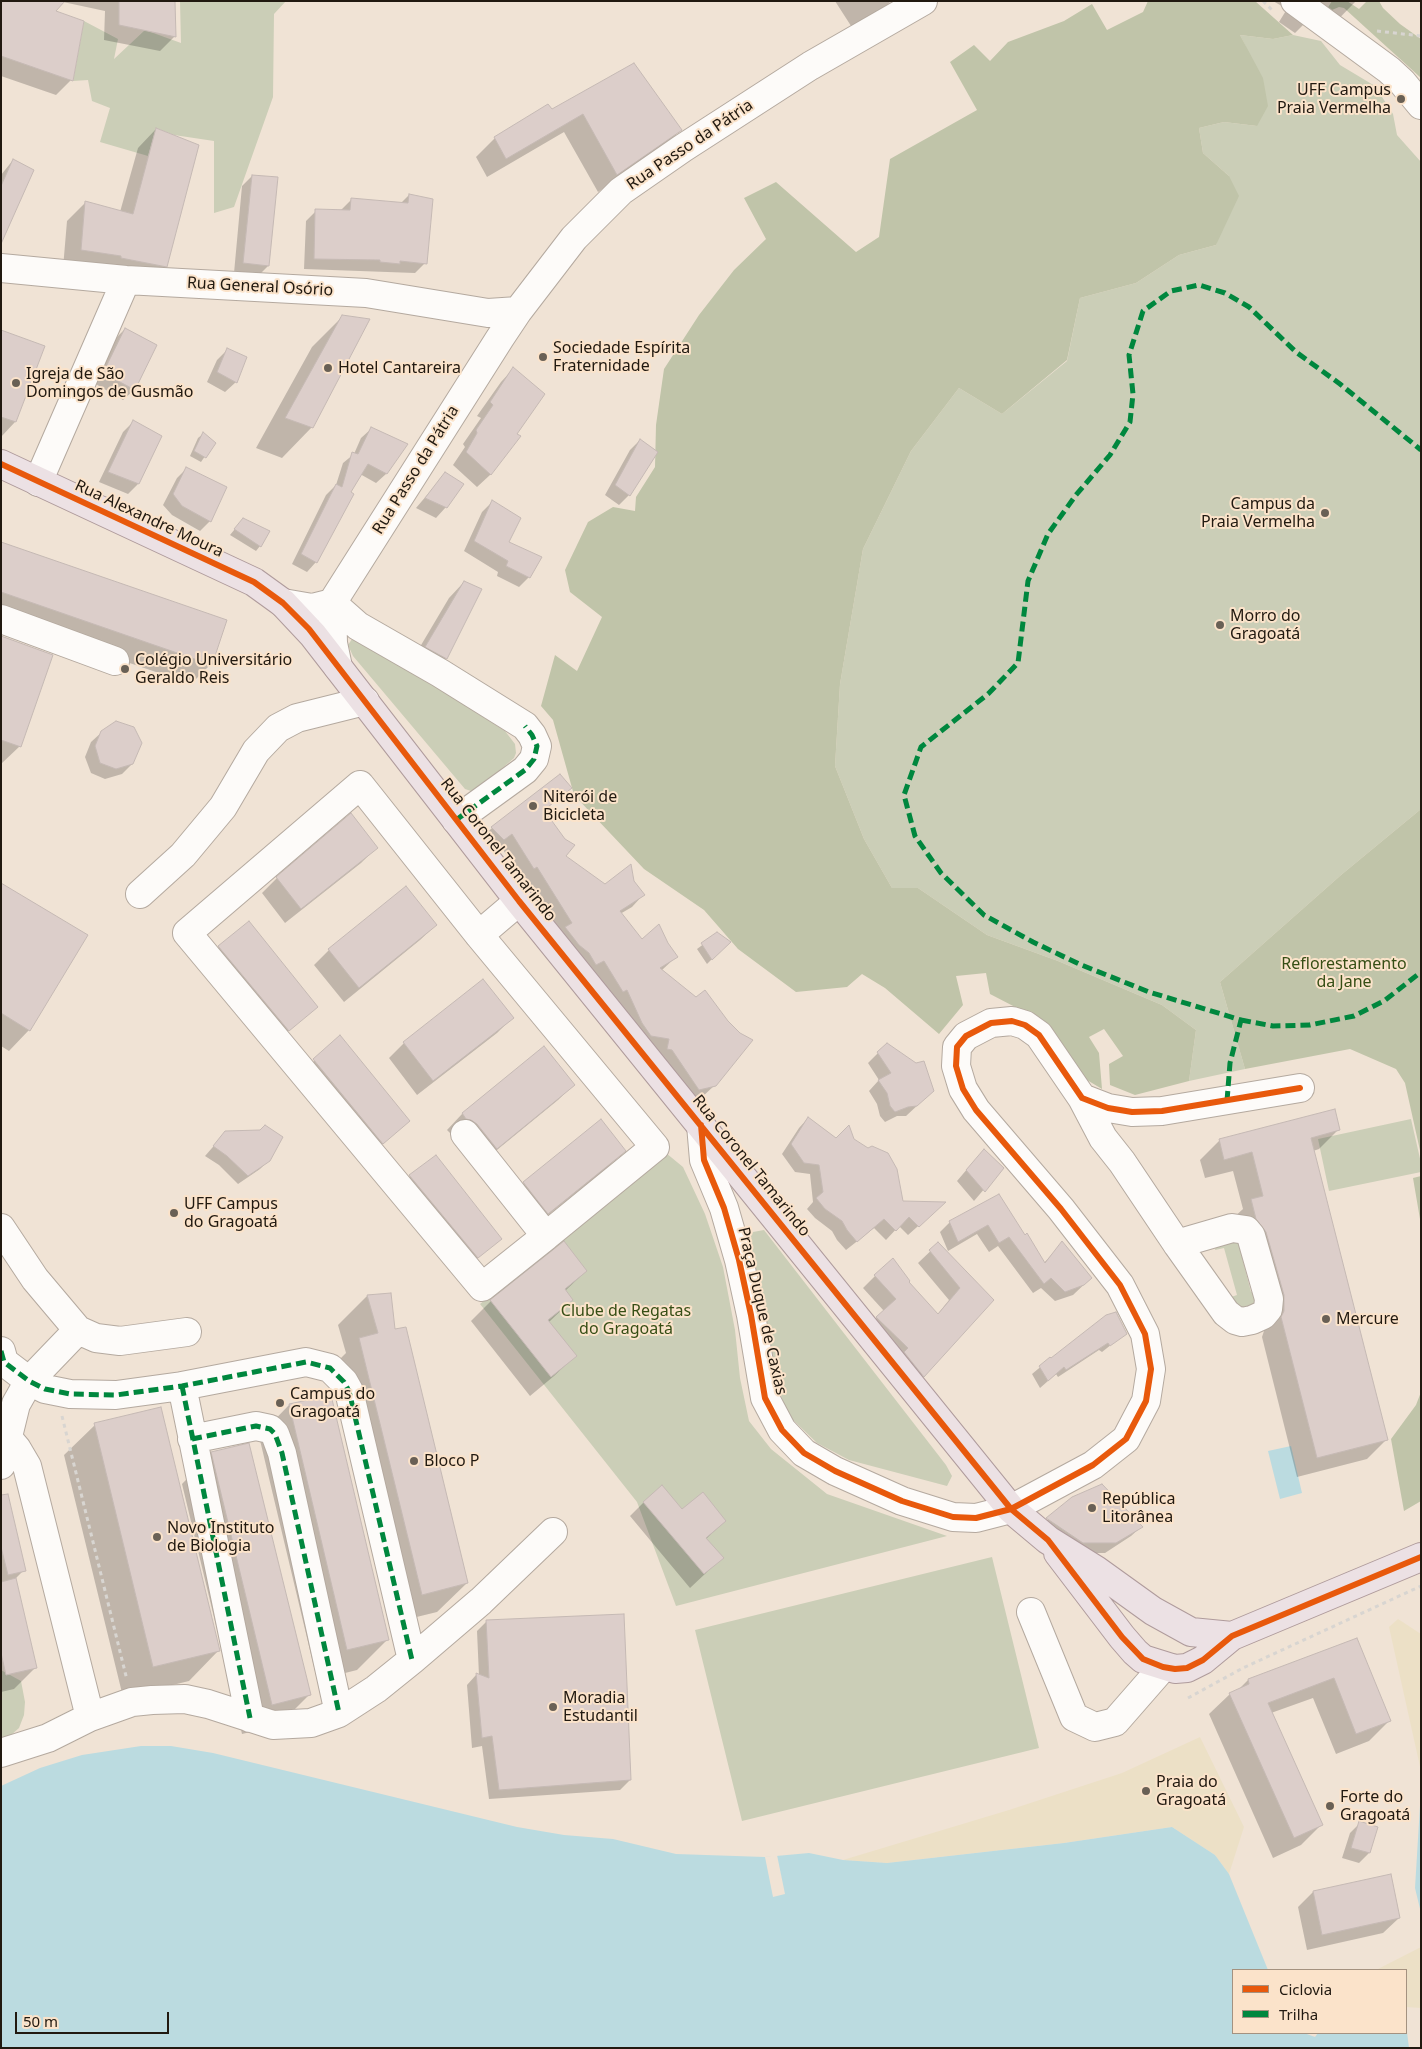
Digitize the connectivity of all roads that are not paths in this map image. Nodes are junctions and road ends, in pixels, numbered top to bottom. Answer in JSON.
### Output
{"nodes":[{"id":1,"x":924,"y":1,"type":"edge"},
{"id":2,"x":1295,"y":1,"type":"edge"},
{"id":3,"x":1421,"y":106,"type":"edge"},
{"id":4,"x":1,"y":268,"type":"edge"},
{"id":5,"x":126,"y":280,"type":"junction"},
{"id":6,"x":518,"y":311,"type":"junction"},
{"id":7,"x":488,"y":313,"type":"junction"},
{"id":8,"x":500,"y":338,"type":"junction"},
{"id":9,"x":1,"y":464,"type":"edge"},
{"id":10,"x":38,"y":482,"type":"junction"},
{"id":11,"x":283,"y":603,"type":"junction"},
{"id":12,"x":332,"y":603,"type":"junction"},
{"id":13,"x":1,"y":619,"type":"edge"},
{"id":14,"x":115,"y":662,"type":"dead end"},
{"id":15,"x":338,"y":667,"type":"junction"},
{"id":16,"x":365,"y":701,"type":"junction"},
{"id":17,"x":456,"y":820,"type":"junction"},
{"id":18,"x":140,"y":894,"type":"dead end"},
{"id":19,"x":519,"y":901,"type":"junction"},
{"id":20,"x":479,"y":935,"type":"junction"},
{"id":21,"x":1300,"y":1088,"type":"dead end"},
{"id":22,"x":1082,"y":1098,"type":"junction"},
{"id":23,"x":701,"y":1125,"type":"junction"},
{"id":24,"x":465,"y":1134,"type":"dead end"},
{"id":25,"x":1,"y":1228,"type":"edge"},
{"id":26,"x":546,"y":1236,"type":"junction"},
{"id":27,"x":1177,"y":1244,"type":"dead end"},
{"id":28,"x":78,"y":1330,"type":"junction"},
{"id":29,"x":186,"y":1332,"type":"dead end"},
{"id":30,"x":1,"y":1351,"type":"edge"},
{"id":31,"x":29,"y":1381,"type":"junction"},
{"id":32,"x":182,"y":1386,"type":"junction"},
{"id":33,"x":5,"y":1434,"type":"edge"},
{"id":34,"x":192,"y":1439,"type":"junction"},
{"id":35,"x":1,"y":1465,"type":"edge"},
{"id":36,"x":1012,"y":1509,"type":"junction"},
{"id":37,"x":553,"y":1532,"type":"dead end"},
{"id":38,"x":1048,"y":1540,"type":"junction"},
{"id":39,"x":1421,"y":1557,"type":"edge"},
{"id":40,"x":1152,"y":1611,"type":"junction"},
{"id":41,"x":1031,"y":1612,"type":"dead end"},
{"id":42,"x":1181,"y":1626,"type":"junction"},
{"id":43,"x":1232,"y":1636,"type":"junction"},
{"id":44,"x":1129,"y":1644,"type":"junction"},
{"id":45,"x":412,"y":1660,"type":"junction"},
{"id":46,"x":1163,"y":1667,"type":"junction"},
{"id":47,"x":340,"y":1713,"type":"junction"},
{"id":48,"x":90,"y":1717,"type":"junction"},
{"id":49,"x":250,"y":1718,"type":"junction"},
{"id":50,"x":1,"y":1753,"type":"edge"}],
"edges":[{"from":1,"to":6,"type":"street","name":"Rua Passo da Pátria"},
{"from":2,"to":3,"type":"street"},
{"from":4,"to":5,"type":"street","name":"Rua General Osório"},
{"from":5,"to":7,"type":"street","name":"Rua General Osório"},
{"from":5,"to":10,"type":"street"},
{"from":6,"to":7,"type":"street","name":"Rua General Osório"},
{"from":6,"to":8,"type":"street","name":"Rua Passo da Pátria"},
{"from":7,"to":8,"type":"street"},
{"from":8,"to":12,"type":"street","name":"Rua Passo da Pátria"},
{"from":9,"to":10,"type":"main road","name":"Rua Alexandre Moura"},
{"from":10,"to":11,"type":"main road","name":"Rua Alexandre Moura"},
{"from":11,"to":12,"type":"street"},
{"from":11,"to":15,"type":"main road","name":"Rua Coronel Tamarindo"},
{"from":12,"to":15,"type":"street"},
{"from":12,"to":17,"type":"street"},
{"from":13,"to":14,"type":"street"},
{"from":15,"to":16,"type":"main road","name":"Rua Coronel Tamarindo"},
{"from":16,"to":17,"type":"main road","name":"Rua Coronel Tamarindo"},
{"from":16,"to":18,"type":"street"},
{"from":17,"to":19,"type":"main road","name":"Rua Coronel Tamarindo"},
{"from":19,"to":20,"type":"street"},
{"from":19,"to":23,"type":"main road","name":"Rua Coronel Tamarindo"},
{"from":20,"to":26,"type":"street"},
{"from":20,"to":26,"type":"street"},
{"from":21,"to":22,"type":"street"},
{"from":22,"to":27,"type":"street","name":"Praça Duque de Caxias"},
{"from":22,"to":36,"type":"street","name":"Praça Duque de Caxias"},
{"from":23,"to":36,"type":"main road","name":"Rua Coronel Tamarindo"},
{"from":23,"to":36,"type":"street","name":"Praça Duque de Caxias"},
{"from":24,"to":26,"type":"street"},
{"from":25,"to":28,"type":"street"},
{"from":28,"to":29,"type":"street"},
{"from":28,"to":31,"type":"street"},
{"from":30,"to":31,"type":"street"},
{"from":31,"to":32,"type":"street"},
{"from":31,"to":33,"type":"street"},
{"from":32,"to":34,"type":"street"},
{"from":32,"to":45,"type":"street"},
{"from":33,"to":35,"type":"street"},
{"from":33,"to":48,"type":"street"},
{"from":34,"to":47,"type":"street"},
{"from":34,"to":49,"type":"street"},
{"from":36,"to":38,"type":"main road","name":"Rua Coronel Tamarindo"},
{"from":37,"to":45,"type":"street"},
{"from":38,"to":40,"type":"main road","name":"Rua Coronel Tamarindo"},
{"from":38,"to":44,"type":"main road","name":"Rua Coronel Tamarindo"},
{"from":39,"to":43,"type":"main road"},
{"from":40,"to":42,"type":"main road","name":"Rua Coronel Tamarindo"},
{"from":40,"to":44,"type":"main road"},
{"from":41,"to":46,"type":"street"},
{"from":42,"to":43,"type":"main road","name":"Rua Coronel Tamarindo"},
{"from":42,"to":46,"type":"main road"},
{"from":43,"to":46,"type":"main road","name":"Rua Coronel Tamarindo"},
{"from":44,"to":46,"type":"main road","name":"Rua Coronel Tamarindo"},
{"from":45,"to":47,"type":"street"},
{"from":47,"to":49,"type":"street"},
{"from":48,"to":49,"type":"street"},
{"from":48,"to":50,"type":"street"}]}
